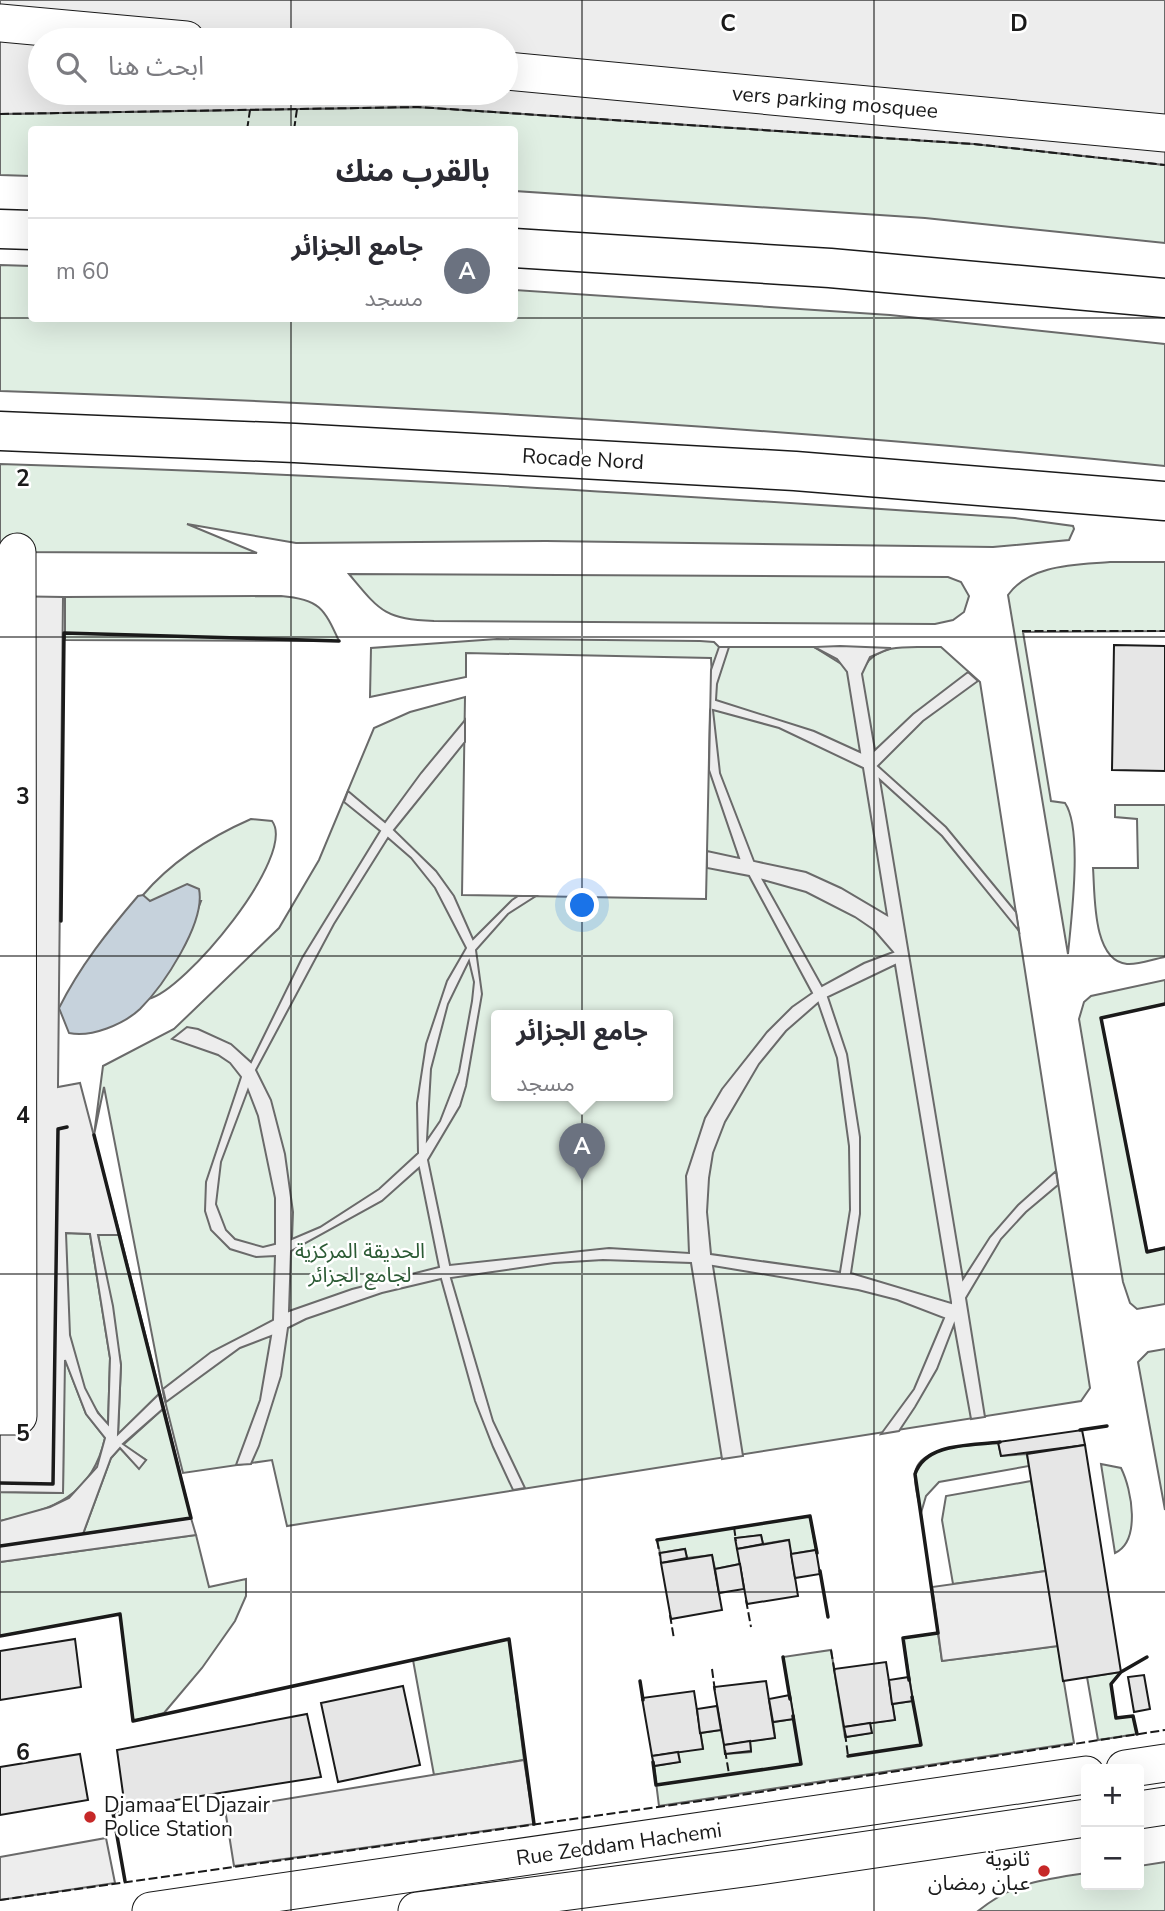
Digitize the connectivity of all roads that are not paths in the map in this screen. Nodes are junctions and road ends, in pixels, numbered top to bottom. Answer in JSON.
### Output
{"nodes":[{"id":1,"x":0,"y":23,"type":"edge"},
{"id":2,"x":55,"y":28,"type":"edge"},
{"id":3,"x":518,"y":72,"type":"edge"},
{"id":4,"x":1165,"y":133,"type":"edge"},
{"id":5,"x":0,"y":229,"type":"edge"},
{"id":6,"x":28,"y":230,"type":"edge"},
{"id":7,"x":518,"y":248,"type":"edge"},
{"id":8,"x":612,"y":252,"type":"junction"},
{"id":9,"x":1165,"y":272,"type":"edge"},
{"id":10,"x":1165,"y":298,"type":"edge"},
{"id":11,"x":0,"y":430,"type":"edge"},
{"id":12,"x":1165,"y":501,"type":"edge"},
{"id":13,"x":17,"y":552,"type":"dead end"},
{"id":14,"x":0,"y":1416,"type":"edge"},
{"id":15,"x":1165,"y":1763,"type":"edge"},
{"id":16,"x":1144,"y":1766,"type":"edge"},
{"id":17,"x":1081,"y":1776,"type":"edge"},
{"id":18,"x":1165,"y":1806,"type":"edge"},
{"id":19,"x":1144,"y":1809,"type":"edge"},
{"id":20,"x":1081,"y":1819,"type":"edge"},
{"id":21,"x":151,"y":1911,"type":"edge"},
{"id":22,"x":417,"y":1911,"type":"edge"}],
"edges":[{"from":1,"to":2,"type":"street"},
{"from":3,"to":4,"type":"street","name":"vers parking mosquee"},
{"from":5,"to":6,"type":"highway"},
{"from":7,"to":8,"type":"highway"},
{"from":8,"to":9,"type":"highway"},
{"from":8,"to":10,"type":"highway"},
{"from":11,"to":12,"type":"highway","name":"Rocade Nord"},
{"from":13,"to":14,"type":"street"},
{"from":15,"to":16,"type":"street"},
{"from":17,"to":21,"type":"street","name":"Rue Zeddam Hachemi"},
{"from":18,"to":19,"type":"street"},
{"from":20,"to":22,"type":"street","name":"Rue Zeddam Hachemi"}]}
